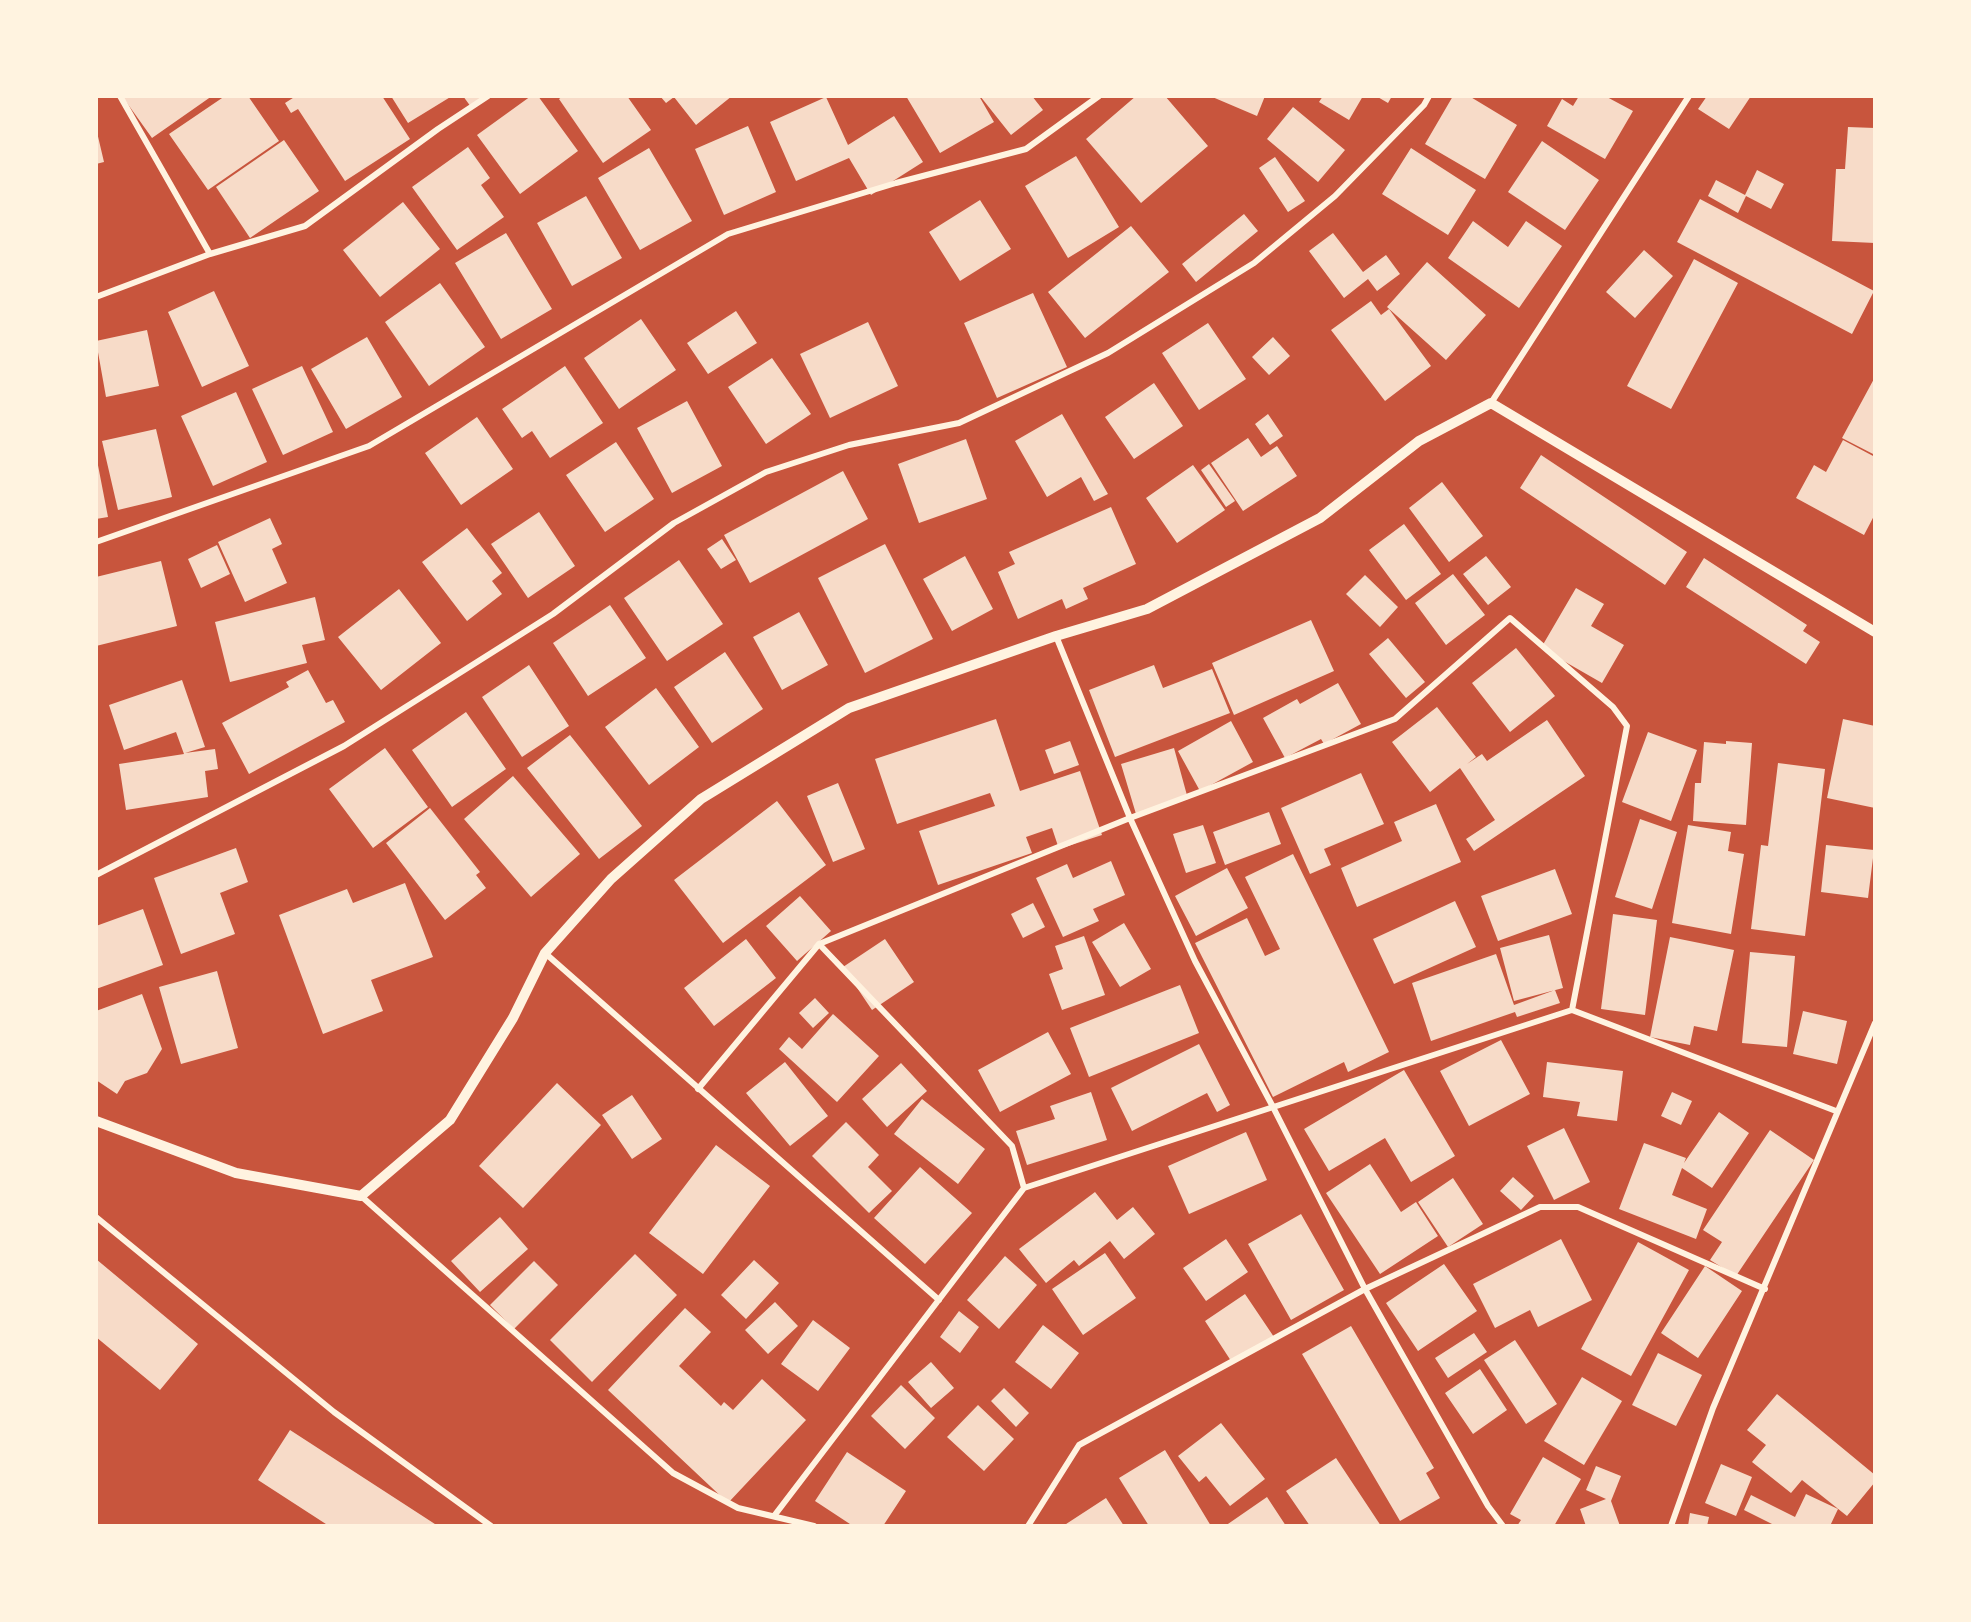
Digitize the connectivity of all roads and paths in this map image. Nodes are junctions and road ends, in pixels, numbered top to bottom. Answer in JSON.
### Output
{"nodes":[{"id":1,"x":120,"y":96,"type":"edge"},
{"id":2,"x":488,"y":96,"type":"edge"},
{"id":3,"x":1099,"y":96,"type":"edge"},
{"id":4,"x":1429,"y":96,"type":"edge"},
{"id":5,"x":1689,"y":96,"type":"edge"},
{"id":6,"x":210,"y":254,"type":"junction"},
{"id":7,"x":96,"y":297,"type":"edge"},
{"id":8,"x":1491,"y":403,"type":"junction"},
{"id":9,"x":96,"y":542,"type":"edge"},
{"id":10,"x":1875,"y":632,"type":"edge"},
{"id":11,"x":1056,"y":636,"type":"junction"},
{"id":12,"x":1130,"y":818,"type":"junction"},
{"id":13,"x":96,"y":875,"type":"edge"},
{"id":14,"x":819,"y":944,"type":"junction"},
{"id":15,"x":545,"y":953,"type":"junction"},
{"id":16,"x":1572,"y":1010,"type":"junction"},
{"id":17,"x":1875,"y":1023,"type":"edge"},
{"id":18,"x":698,"y":1089,"type":"junction"},
{"id":19,"x":1273,"y":1107,"type":"junction"},
{"id":20,"x":1836,"y":1112,"type":"junction"},
{"id":21,"x":96,"y":1121,"type":"edge"},
{"id":22,"x":1024,"y":1188,"type":"junction"},
{"id":23,"x":361,"y":1196,"type":"junction"},
{"id":24,"x":96,"y":1217,"type":"edge"},
{"id":25,"x":1365,"y":1289,"type":"junction"},
{"id":26,"x":1765,"y":1289,"type":"junction"},
{"id":27,"x":939,"y":1300,"type":"junction"},
{"id":28,"x":774,"y":1516,"type":"junction"},
{"id":29,"x":491,"y":1526,"type":"edge"},
{"id":30,"x":814,"y":1526,"type":"edge"},
{"id":31,"x":1028,"y":1526,"type":"edge"},
{"id":32,"x":1503,"y":1526,"type":"edge"},
{"id":33,"x":1671,"y":1526,"type":"edge"}],
"edges":[{"from":1,"to":6,"type":"street"},
{"from":2,"to":6,"type":"street"},
{"from":3,"to":9,"type":"street"},
{"from":4,"to":13,"type":"street"},
{"from":5,"to":8,"type":"street"},
{"from":6,"to":7,"type":"street"},
{"from":8,"to":10,"type":"street"},
{"from":8,"to":11,"type":"street"},
{"from":11,"to":12,"type":"street"},
{"from":11,"to":15,"type":"street"},
{"from":12,"to":14,"type":"street"},
{"from":12,"to":16,"type":"street"},
{"from":12,"to":19,"type":"street"},
{"from":14,"to":18,"type":"street"},
{"from":14,"to":22,"type":"street"},
{"from":15,"to":18,"type":"street"},
{"from":15,"to":23,"type":"street"},
{"from":16,"to":19,"type":"street"},
{"from":16,"to":20,"type":"street"},
{"from":17,"to":20,"type":"street"},
{"from":18,"to":27,"type":"street"},
{"from":19,"to":22,"type":"street"},
{"from":19,"to":25,"type":"street"},
{"from":20,"to":26,"type":"street"},
{"from":21,"to":23,"type":"street"},
{"from":22,"to":27,"type":"street"},
{"from":23,"to":28,"type":"street"},
{"from":24,"to":29,"type":"street"},
{"from":25,"to":26,"type":"street"},
{"from":25,"to":31,"type":"street"},
{"from":25,"to":32,"type":"street"},
{"from":26,"to":33,"type":"street"},
{"from":27,"to":28,"type":"street"},
{"from":28,"to":30,"type":"street"}]}
